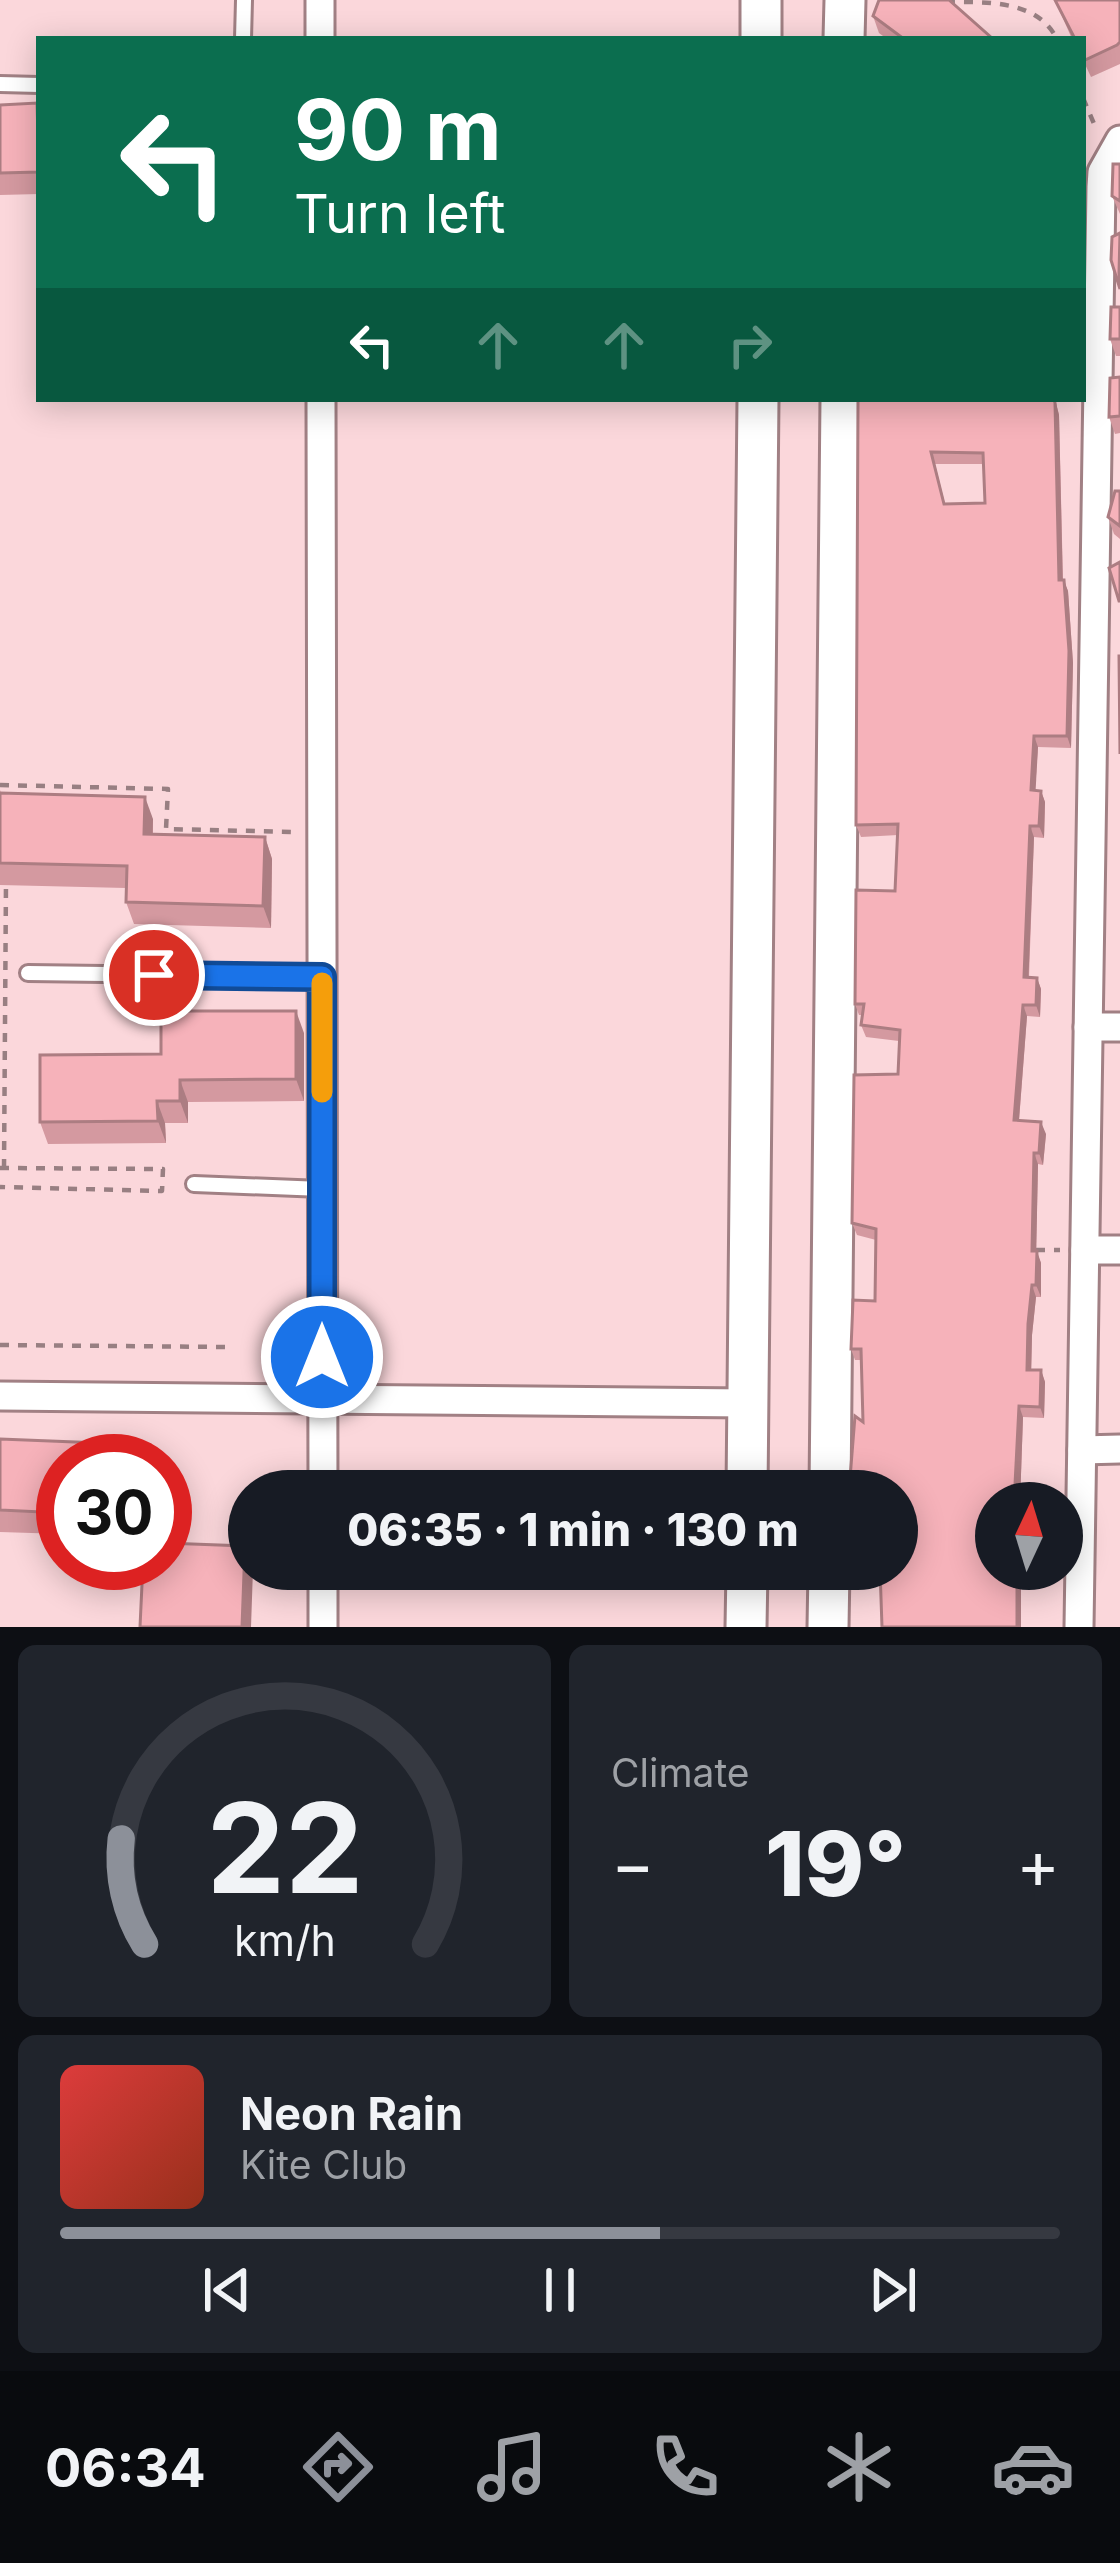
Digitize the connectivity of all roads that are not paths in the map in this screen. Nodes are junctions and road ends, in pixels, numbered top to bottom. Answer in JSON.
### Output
{"nodes":[{"id":1,"x":244,"y":0,"type":"edge"},
{"id":2,"x":320,"y":0,"type":"edge"},
{"id":3,"x":761,"y":0,"type":"edge"},
{"id":4,"x":845,"y":0,"type":"edge"},
{"id":5,"x":243,"y":36,"type":"edge"},
{"id":6,"x":320,"y":36,"type":"edge"},
{"id":7,"x":761,"y":36,"type":"edge"},
{"id":8,"x":844,"y":36,"type":"edge"},
{"id":9,"x":0,"y":83,"type":"edge"},
{"id":10,"x":36,"y":85,"type":"edge"},
{"id":11,"x":1120,"y":140,"type":"edge"},
{"id":12,"x":321,"y":402,"type":"edge"},
{"id":13,"x":758,"y":402,"type":"edge"},
{"id":14,"x":841,"y":402,"type":"edge"},
{"id":15,"x":1106,"y":816,"type":"edge"},
{"id":16,"x":28,"y":973,"type":"dead end"},
{"id":17,"x":322,"y":977,"type":"junction"},
{"id":18,"x":1088,"y":1027,"type":"junction"},
{"id":19,"x":1120,"y":1027,"type":"edge"},
{"id":20,"x":194,"y":1184,"type":"dead end"},
{"id":21,"x":322,"y":1189,"type":"junction"},
{"id":22,"x":1085,"y":1250,"type":"junction"},
{"id":23,"x":1120,"y":1250,"type":"edge"},
{"id":24,"x":0,"y":1396,"type":"edge"},
{"id":25,"x":322,"y":1399,"type":"junction"},
{"id":26,"x":748,"y":1403,"type":"junction"},
{"id":27,"x":1120,"y":1449,"type":"edge"},
{"id":28,"x":1082,"y":1450,"type":"junction"},
{"id":29,"x":322,"y":1470,"type":"edge"},
{"id":30,"x":747,"y":1470,"type":"edge"},
{"id":31,"x":830,"y":1470,"type":"edge"},
{"id":32,"x":323,"y":1590,"type":"edge"},
{"id":33,"x":747,"y":1590,"type":"edge"},
{"id":34,"x":829,"y":1590,"type":"edge"},
{"id":35,"x":323,"y":1627,"type":"edge"},
{"id":36,"x":746,"y":1627,"type":"edge"},
{"id":37,"x":828,"y":1627,"type":"edge"},
{"id":38,"x":1079,"y":1627,"type":"edge"}],
"edges":[{"from":1,"to":5,"type":"lane"},
{"from":2,"to":6,"type":"street"},
{"from":3,"to":7,"type":"street"},
{"from":4,"to":8,"type":"street"},
{"from":9,"to":10,"type":"lane"},
{"from":11,"to":15,"type":"street"},
{"from":12,"to":17,"type":"street"},
{"from":13,"to":26,"type":"street"},
{"from":14,"to":31,"type":"street"},
{"from":15,"to":18,"type":"street"},
{"from":16,"to":17,"type":"lane"},
{"from":17,"to":21,"type":"street"},
{"from":18,"to":19,"type":"street"},
{"from":18,"to":22,"type":"street"},
{"from":20,"to":21,"type":"lane"},
{"from":21,"to":25,"type":"street"},
{"from":22,"to":23,"type":"street"},
{"from":22,"to":28,"type":"street"},
{"from":24,"to":25,"type":"street"},
{"from":25,"to":26,"type":"street"},
{"from":25,"to":29,"type":"street"},
{"from":26,"to":30,"type":"street"},
{"from":27,"to":28,"type":"street"},
{"from":28,"to":38,"type":"street"},
{"from":32,"to":35,"type":"street"},
{"from":33,"to":36,"type":"street"},
{"from":34,"to":37,"type":"street"}]}
